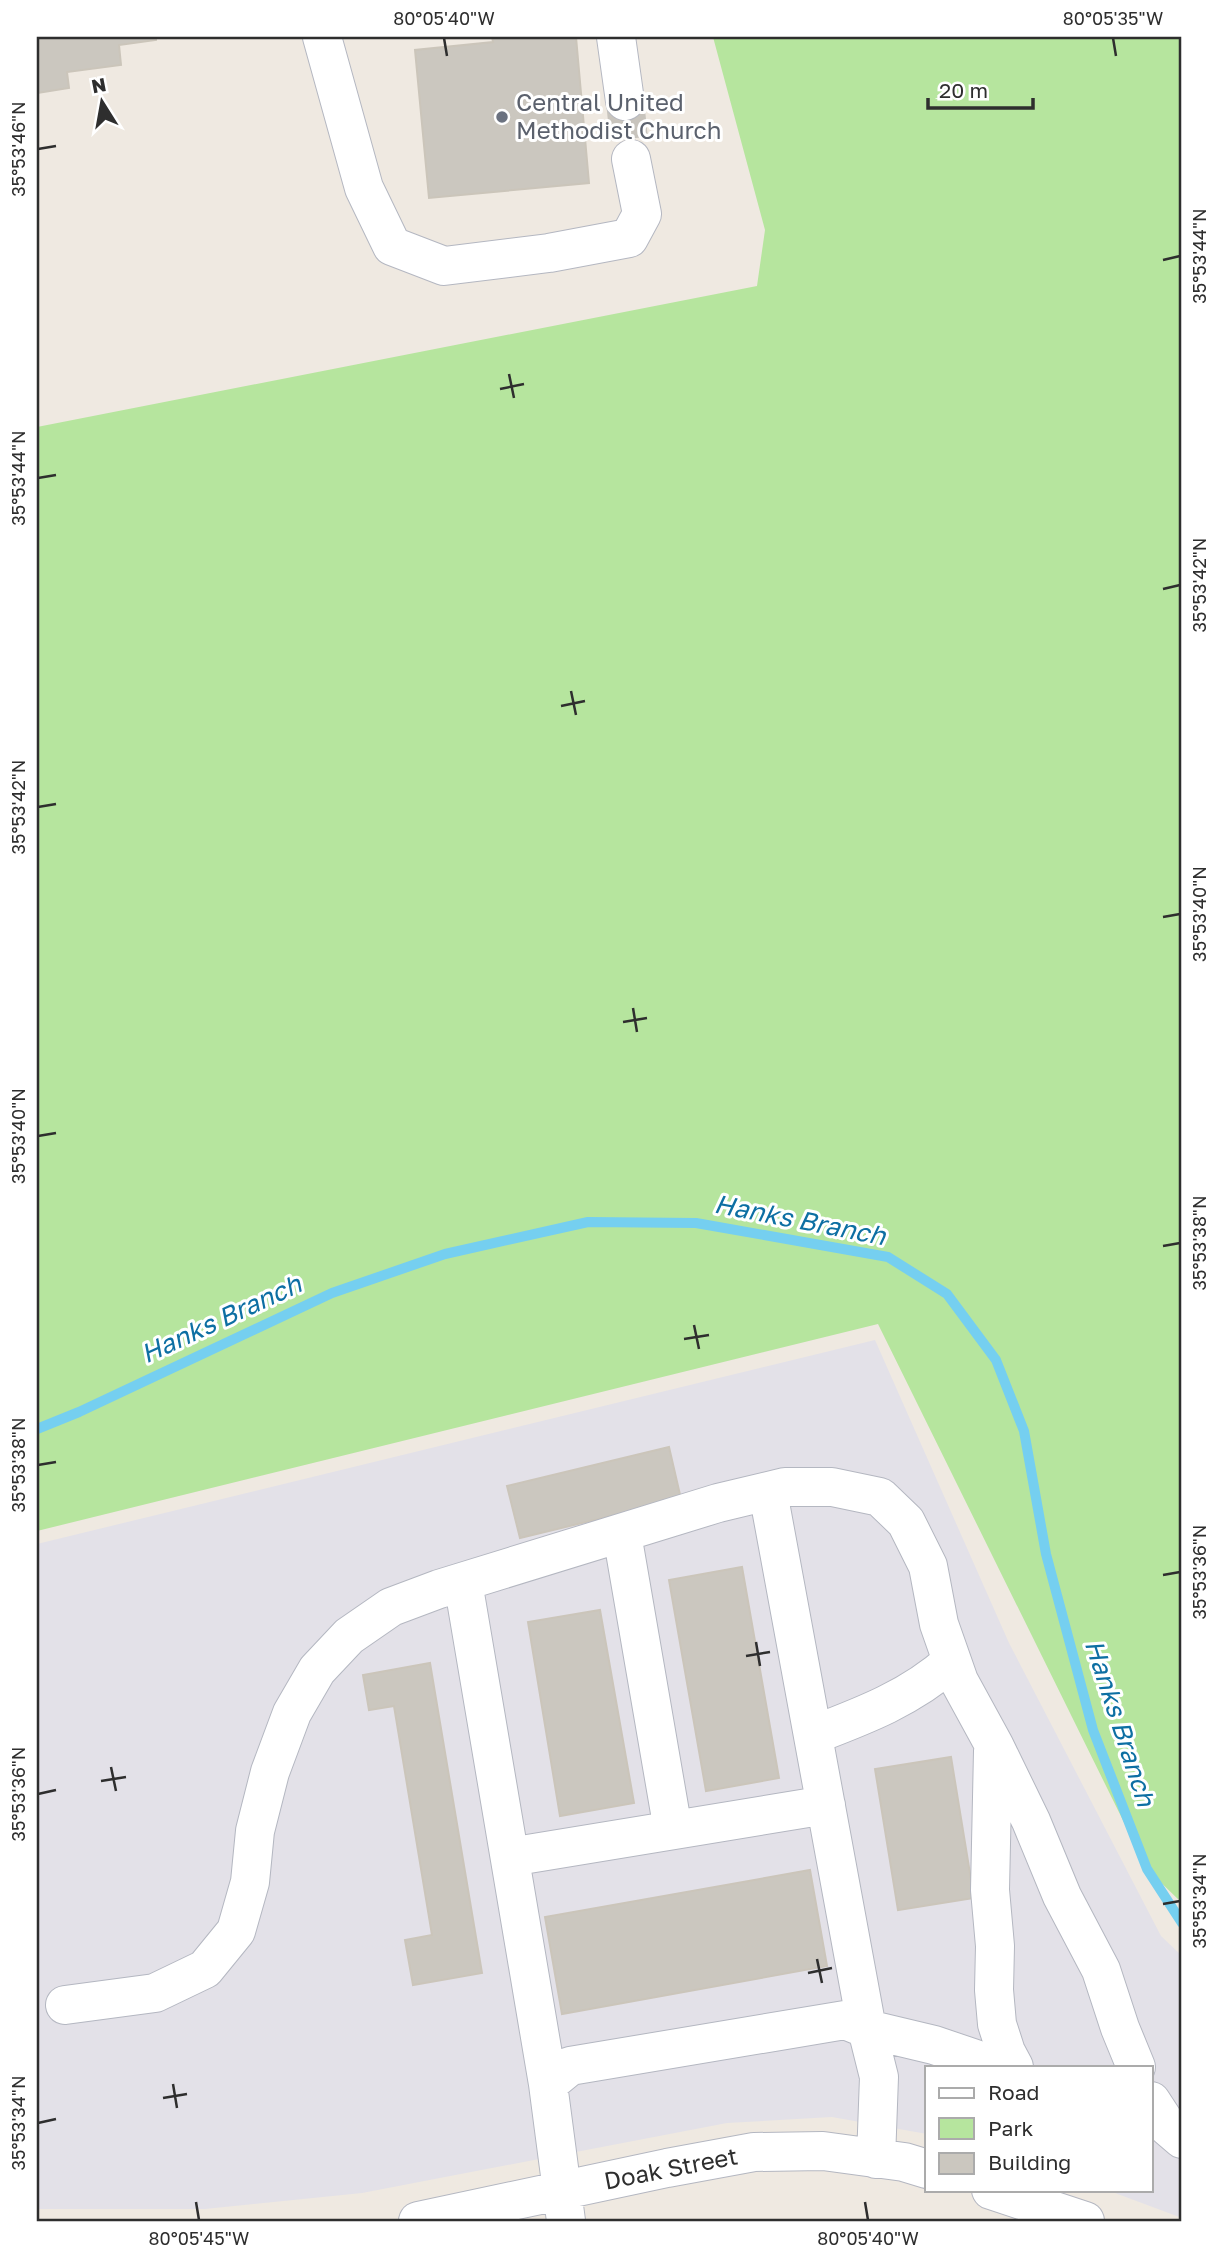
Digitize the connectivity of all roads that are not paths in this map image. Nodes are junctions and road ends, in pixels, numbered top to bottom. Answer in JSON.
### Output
{"nodes":[{"id":1,"x":323,"y":37,"type":"edge"},
{"id":2,"x":616,"y":37,"type":"edge"},
{"id":3,"x":625,"y":101,"type":"tunnel mouth"},
{"id":4,"x":631,"y":159,"type":"tunnel mouth"},
{"id":5,"x":768,"y":1492,"type":"junction"},
{"id":6,"x":622,"y":1534,"type":"junction"},
{"id":7,"x":463,"y":1582,"type":"junction"},
{"id":8,"x":952,"y":1661,"type":"junction"},
{"id":9,"x":813,"y":1735,"type":"junction"},
{"id":10,"x":994,"y":1745,"type":"junction"},
{"id":11,"x":826,"y":1805,"type":"junction"},
{"id":12,"x":673,"y":1830,"type":"junction"},
{"id":13,"x":510,"y":1857,"type":"junction"},
{"id":14,"x":65,"y":2006,"type":"dead end"},
{"id":15,"x":867,"y":2029,"type":"junction"},
{"id":16,"x":996,"y":2066,"type":"edge"},
{"id":17,"x":1013,"y":2066,"type":"edge"},
{"id":18,"x":1136,"y":2066,"type":"edge"},
{"id":19,"x":559,"y":2075,"type":"junction"},
{"id":20,"x":1152,"y":2103,"type":"edge"},
{"id":21,"x":1152,"y":2138,"type":"edge"},
{"id":22,"x":1182,"y":2139,"type":"edge"},
{"id":23,"x":1182,"y":2149,"type":"edge"},
{"id":24,"x":876,"y":2159,"type":"junction"},
{"id":25,"x":925,"y":2168,"type":"edge"},
{"id":26,"x":997,"y":2192,"type":"edge"},
{"id":27,"x":564,"y":2207,"type":"edge"},
{"id":28,"x":418,"y":2221,"type":"edge"},
{"id":29,"x":1085,"y":2221,"type":"edge"}],
"edges":[{"from":1,"to":4,"type":"street"},
{"from":2,"to":3,"type":"street"},
{"from":5,"to":6,"type":"street"},
{"from":5,"to":8,"type":"street"},
{"from":5,"to":9,"type":"street"},
{"from":6,"to":7,"type":"street"},
{"from":6,"to":12,"type":"street"},
{"from":7,"to":13,"type":"street"},
{"from":7,"to":14,"type":"street"},
{"from":8,"to":9,"type":"street"},
{"from":8,"to":10,"type":"street"},
{"from":9,"to":11,"type":"street"},
{"from":10,"to":17,"type":"street"},
{"from":10,"to":18,"type":"street"},
{"from":11,"to":12,"type":"street"},
{"from":11,"to":15,"type":"street"},
{"from":12,"to":13,"type":"street"},
{"from":13,"to":19,"type":"street"},
{"from":15,"to":16,"type":"street"},
{"from":15,"to":19,"type":"street"},
{"from":15,"to":24,"type":"street"},
{"from":19,"to":27,"type":"street"},
{"from":20,"to":22,"type":"street"},
{"from":21,"to":23,"type":"street"},
{"from":24,"to":25,"type":"street","name":"Doak Street"},
{"from":24,"to":27,"type":"street","name":"Doak Street"},
{"from":26,"to":29,"type":"street"},
{"from":27,"to":28,"type":"street","name":"Doak Street"}]}
